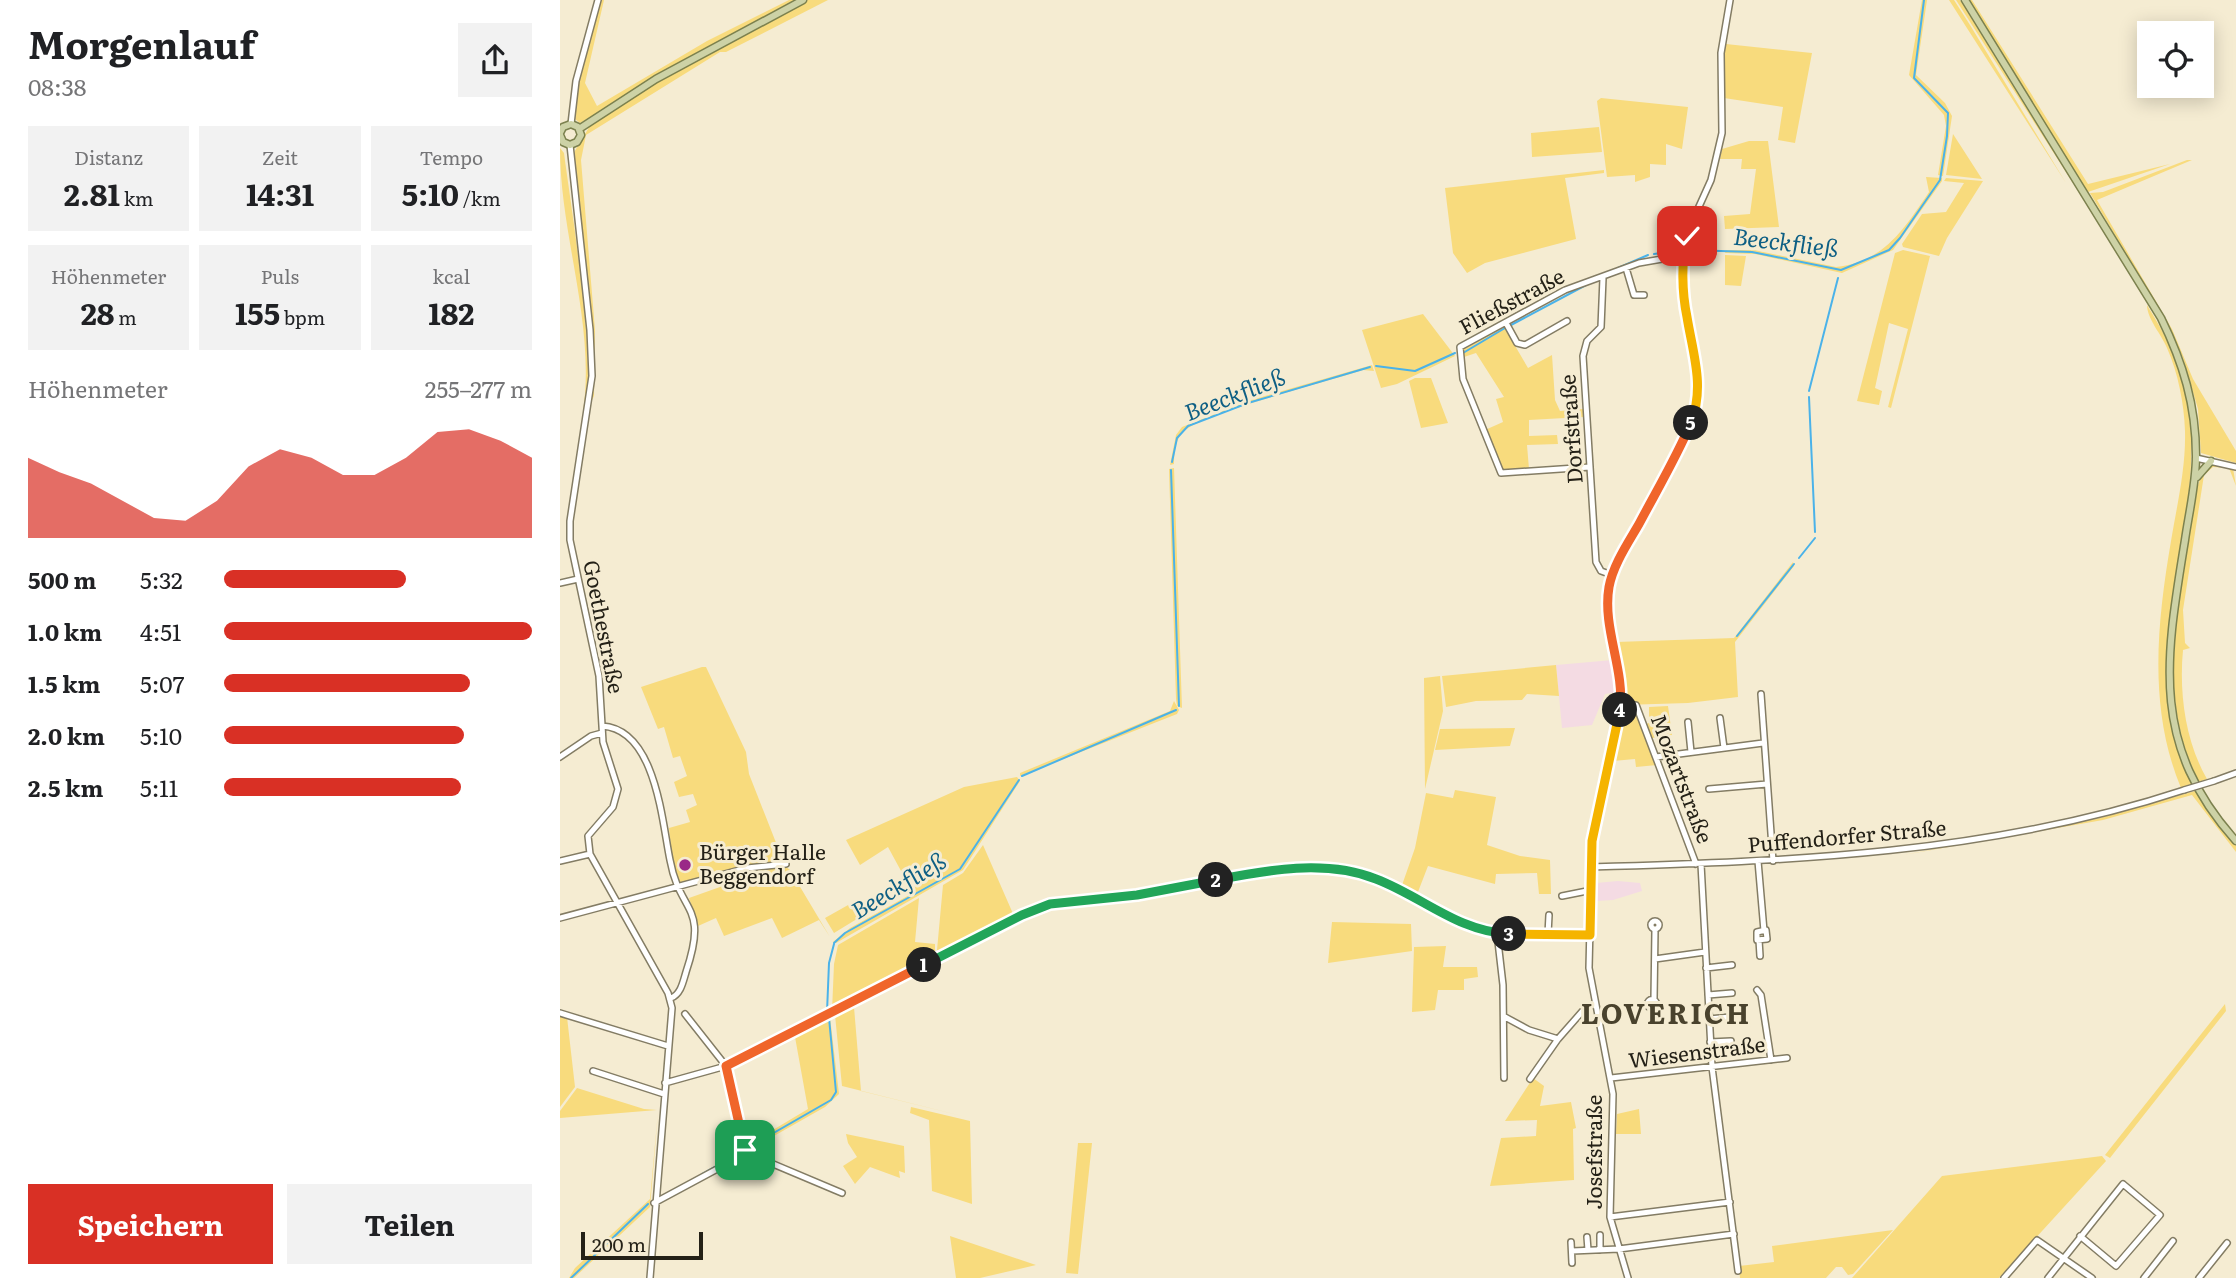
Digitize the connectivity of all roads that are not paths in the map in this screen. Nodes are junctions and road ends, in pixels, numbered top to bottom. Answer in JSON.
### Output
{"nodes":[{"id":1,"x":598,"y":0,"type":"edge"},
{"id":2,"x":803,"y":0,"type":"edge"},
{"id":3,"x":1730,"y":0,"type":"edge"},
{"id":4,"x":1965,"y":0,"type":"edge"},
{"id":5,"x":571,"y":124,"type":"junction"},
{"id":6,"x":579,"y":129,"type":"junction"},
{"id":7,"x":560,"y":137,"type":"edge"},
{"id":8,"x":570,"y":145,"type":"junction"},
{"id":9,"x":1685,"y":255,"type":"junction"},
{"id":10,"x":1626,"y":268,"type":"junction"},
{"id":11,"x":1603,"y":278,"type":"junction"},
{"id":12,"x":1644,"y":295,"type":"dead end"},
{"id":13,"x":1567,"y":321,"type":"dead end"},
{"id":14,"x":1506,"y":323,"type":"junction"},
{"id":15,"x":2196,"y":458,"type":"junction"},
{"id":16,"x":2211,"y":461,"type":"junction"},
{"id":17,"x":1590,"y":467,"type":"junction"},
{"id":18,"x":2236,"y":467,"type":"edge"},
{"id":19,"x":2194,"y":482,"type":"junction"},
{"id":20,"x":1612,"y":575,"type":"junction"},
{"id":21,"x":579,"y":579,"type":"junction"},
{"id":22,"x":560,"y":583,"type":"edge"},
{"id":23,"x":1761,"y":694,"type":"dead end"},
{"id":24,"x":1620,"y":706,"type":"junction"},
{"id":25,"x":1720,"y":718,"type":"dead end"},
{"id":26,"x":1688,"y":722,"type":"dead end"},
{"id":27,"x":602,"y":730,"type":"junction"},
{"id":28,"x":1763,"y":743,"type":"junction"},
{"id":29,"x":1724,"y":748,"type":"junction"},
{"id":30,"x":1691,"y":752,"type":"junction"},
{"id":31,"x":560,"y":757,"type":"edge"},
{"id":32,"x":1657,"y":757,"type":"junction"},
{"id":33,"x":2236,"y":773,"type":"edge"},
{"id":34,"x":1767,"y":784,"type":"junction"},
{"id":35,"x":1709,"y":789,"type":"dead end"},
{"id":36,"x":2236,"y":841,"type":"edge"},
{"id":37,"x":590,"y":854,"type":"junction"},
{"id":38,"x":1773,"y":861,"type":"junction"},
{"id":39,"x":560,"y":862,"type":"edge"},
{"id":40,"x":1758,"y":862,"type":"junction"},
{"id":41,"x":786,"y":864,"type":"dead end"},
{"id":42,"x":1699,"y":864,"type":"junction"},
{"id":43,"x":1590,"y":867,"type":"junction"},
{"id":44,"x":679,"y":887,"type":"junction"},
{"id":45,"x":1592,"y":890,"type":"junction"},
{"id":46,"x":1562,"y":896,"type":"dead end"},
{"id":47,"x":617,"y":905,"type":"junction"},
{"id":48,"x":1549,"y":915,"type":"dead end"},
{"id":49,"x":560,"y":918,"type":"edge"},
{"id":50,"x":1654,"y":930,"type":"dead end"},
{"id":51,"x":1497,"y":933,"type":"junction"},
{"id":52,"x":1548,"y":934,"type":"junction"},
{"id":53,"x":1590,"y":935,"type":"junction"},
{"id":54,"x":1705,"y":951,"type":"junction"},
{"id":55,"x":1760,"y":956,"type":"dead end"},
{"id":56,"x":1655,"y":959,"type":"junction"},
{"id":57,"x":1732,"y":965,"type":"dead end"},
{"id":58,"x":1706,"y":968,"type":"junction"},
{"id":59,"x":1757,"y":990,"type":"dead end"},
{"id":60,"x":1732,"y":993,"type":"dead end"},
{"id":61,"x":1707,"y":995,"type":"junction"},
{"id":62,"x":671,"y":998,"type":"junction"},
{"id":63,"x":1654,"y":999,"type":"dead end"},
{"id":64,"x":1594,"y":1004,"type":"junction"},
{"id":65,"x":560,"y":1013,"type":"edge"},
{"id":66,"x":685,"y":1014,"type":"dead end"},
{"id":67,"x":1505,"y":1017,"type":"junction"},
{"id":68,"x":1730,"y":1017,"type":"dead end"},
{"id":69,"x":1709,"y":1019,"type":"junction"},
{"id":70,"x":1558,"y":1039,"type":"junction"},
{"id":71,"x":1731,"y":1041,"type":"dead end"},
{"id":72,"x":1710,"y":1042,"type":"junction"},
{"id":73,"x":668,"y":1046,"type":"junction"},
{"id":74,"x":1787,"y":1058,"type":"dead end"},
{"id":75,"x":1771,"y":1060,"type":"junction"},
{"id":76,"x":726,"y":1066,"type":"junction"},
{"id":77,"x":1712,"y":1067,"type":"junction"},
{"id":78,"x":593,"y":1071,"type":"dead end"},
{"id":79,"x":1504,"y":1078,"type":"dead end"},
{"id":80,"x":1611,"y":1078,"type":"junction"},
{"id":81,"x":1530,"y":1079,"type":"dead end"},
{"id":82,"x":665,"y":1083,"type":"junction"},
{"id":83,"x":664,"y":1094,"type":"junction"},
{"id":84,"x":747,"y":1153,"type":"junction"},
{"id":85,"x":842,"y":1194,"type":"dead end"},
{"id":86,"x":1730,"y":1202,"type":"junction"},
{"id":87,"x":654,"y":1203,"type":"junction"},
{"id":88,"x":1610,"y":1217,"type":"junction"},
{"id":89,"x":1734,"y":1234,"type":"junction"},
{"id":90,"x":1600,"y":1236,"type":"dead end"},
{"id":91,"x":2080,"y":1236,"type":"junction"},
{"id":92,"x":1587,"y":1237,"type":"dead end"},
{"id":93,"x":2173,"y":1241,"type":"dead end"},
{"id":94,"x":1571,"y":1242,"type":"dead end"},
{"id":95,"x":2227,"y":1242,"type":"dead end"},
{"id":96,"x":1619,"y":1249,"type":"junction"},
{"id":97,"x":1588,"y":1250,"type":"junction"},
{"id":98,"x":1600,"y":1250,"type":"junction"},
{"id":99,"x":1572,"y":1251,"type":"junction"},
{"id":100,"x":2063,"y":1259,"type":"junction"},
{"id":101,"x":1572,"y":1263,"type":"dead end"},
{"id":102,"x":1738,"y":1271,"type":"dead end"},
{"id":103,"x":1627,"y":1275,"type":"edge"},
{"id":104,"x":650,"y":1278,"type":"edge"},
{"id":105,"x":2004,"y":1278,"type":"edge"},
{"id":106,"x":2048,"y":1278,"type":"edge"},
{"id":107,"x":2092,"y":1278,"type":"edge"},
{"id":108,"x":2144,"y":1278,"type":"edge"},
{"id":109,"x":2199,"y":1278,"type":"edge"}],
"edges":[{"from":1,"to":5,"type":"street"},
{"from":2,"to":6,"type":"main road"},
{"from":3,"to":9,"type":"street"},
{"from":4,"to":15,"type":"main road"},
{"from":5,"to":6,"type":"main road"},
{"from":5,"to":7,"type":"main road"},
{"from":6,"to":8,"type":"main road"},
{"from":7,"to":8,"type":"main road"},
{"from":8,"to":21,"type":"street","name":"Goethestraße"},
{"from":9,"to":10,"type":"street","name":"Fließstraße"},
{"from":9,"to":20,"type":"street"},
{"from":10,"to":11,"type":"street","name":"Fließstraße"},
{"from":10,"to":12,"type":"street"},
{"from":11,"to":14,"type":"street","name":"Fließstraße"},
{"from":11,"to":17,"type":"street","name":"Dorfstraße"},
{"from":13,"to":14,"type":"street"},
{"from":14,"to":17,"type":"street","name":"Fließstraße"},
{"from":15,"to":16,"type":"street"},
{"from":15,"to":19,"type":"main road"},
{"from":16,"to":18,"type":"street"},
{"from":16,"to":19,"type":"main road"},
{"from":17,"to":20,"type":"street","name":"Dorfstraße"},
{"from":19,"to":36,"type":"main road"},
{"from":20,"to":24,"type":"street","name":"Josefstraße"},
{"from":21,"to":22,"type":"street"},
{"from":21,"to":27,"type":"street","name":"Goethestraße"},
{"from":23,"to":28,"type":"street"},
{"from":24,"to":32,"type":"street","name":"Mozartstraße"},
{"from":24,"to":43,"type":"street","name":"Josefstraße"},
{"from":25,"to":29,"type":"street"},
{"from":26,"to":30,"type":"street"},
{"from":27,"to":31,"type":"street"},
{"from":27,"to":37,"type":"street","name":"Goethestraße"},
{"from":27,"to":44,"type":"street"},
{"from":28,"to":29,"type":"street"},
{"from":28,"to":34,"type":"street"},
{"from":29,"to":30,"type":"street"},
{"from":30,"to":32,"type":"street"},
{"from":32,"to":42,"type":"street","name":"Mozartstraße"},
{"from":33,"to":38,"type":"street","name":"Puffendorfer Straße","bridge":true},
{"from":34,"to":35,"type":"street"},
{"from":34,"to":38,"type":"street"},
{"from":37,"to":39,"type":"street"},
{"from":37,"to":47,"type":"street"},
{"from":38,"to":40,"type":"street","name":"Puffendorfer Straße"},
{"from":40,"to":42,"type":"street","name":"Puffendorfer Straße"},
{"from":40,"to":55,"type":"street"},
{"from":41,"to":44,"type":"street"},
{"from":42,"to":43,"type":"street","name":"Puffendorfer Straße"},
{"from":42,"to":54,"type":"street","name":"Mozartstraße"},
{"from":43,"to":45,"type":"street","name":"Josefstraße"},
{"from":44,"to":47,"type":"street"},
{"from":44,"to":62,"type":"street"},
{"from":45,"to":46,"type":"street"},
{"from":45,"to":53,"type":"street","name":"Josefstraße"},
{"from":47,"to":49,"type":"street"},
{"from":47,"to":62,"type":"street"},
{"from":48,"to":52,"type":"street"},
{"from":50,"to":56,"type":"street"},
{"from":51,"to":52,"type":"street"},
{"from":51,"to":67,"type":"street"},
{"from":51,"to":76,"type":"street"},
{"from":52,"to":53,"type":"street"},
{"from":53,"to":64,"type":"street","name":"Josefstraße"},
{"from":54,"to":56,"type":"street"},
{"from":54,"to":58,"type":"street","name":"Mozartstraße"},
{"from":56,"to":63,"type":"street"},
{"from":57,"to":58,"type":"street"},
{"from":58,"to":61,"type":"street","name":"Mozartstraße"},
{"from":59,"to":75,"type":"street"},
{"from":60,"to":61,"type":"street"},
{"from":61,"to":69,"type":"street","name":"Mozartstraße"},
{"from":62,"to":73,"type":"street"},
{"from":64,"to":70,"type":"street"},
{"from":64,"to":80,"type":"street","name":"Josefstraße"},
{"from":65,"to":73,"type":"street"},
{"from":66,"to":76,"type":"street"},
{"from":67,"to":70,"type":"street"},
{"from":67,"to":79,"type":"street"},
{"from":68,"to":69,"type":"street"},
{"from":69,"to":72,"type":"street","name":"Mozartstraße"},
{"from":70,"to":81,"type":"street"},
{"from":71,"to":72,"type":"street"},
{"from":72,"to":77,"type":"street","name":"Mozartstraße"},
{"from":73,"to":82,"type":"street"},
{"from":74,"to":75,"type":"street","name":"Wiesenstraße"},
{"from":75,"to":77,"type":"street","name":"Wiesenstraße"},
{"from":76,"to":82,"type":"street"},
{"from":76,"to":84,"type":"street"},
{"from":77,"to":80,"type":"street","name":"Wiesenstraße"},
{"from":77,"to":86,"type":"street","name":"Mozartstraße"},
{"from":78,"to":83,"type":"street"},
{"from":80,"to":88,"type":"street","name":"Josefstraße"},
{"from":82,"to":83,"type":"street"},
{"from":83,"to":87,"type":"street"},
{"from":84,"to":85,"type":"street"},
{"from":84,"to":87,"type":"street"},
{"from":86,"to":88,"type":"street"},
{"from":86,"to":89,"type":"street","name":"Mozartstraße"},
{"from":87,"to":104,"type":"street"},
{"from":88,"to":96,"type":"street","name":"Josefstraße"},
{"from":89,"to":96,"type":"street"},
{"from":89,"to":102,"type":"street","name":"Mozartstraße"},
{"from":90,"to":98,"type":"street"},
{"from":91,"to":91,"type":"street"},
{"from":91,"to":100,"type":"street"},
{"from":92,"to":97,"type":"street"},
{"from":93,"to":108,"type":"street"},
{"from":94,"to":99,"type":"street"},
{"from":95,"to":109,"type":"street"},
{"from":96,"to":98,"type":"street"},
{"from":96,"to":103,"type":"street","name":"Josefstraße"},
{"from":97,"to":98,"type":"street"},
{"from":97,"to":99,"type":"street"},
{"from":99,"to":101,"type":"street"},
{"from":100,"to":105,"type":"street"},
{"from":100,"to":106,"type":"street"},
{"from":100,"to":107,"type":"street"}]}
